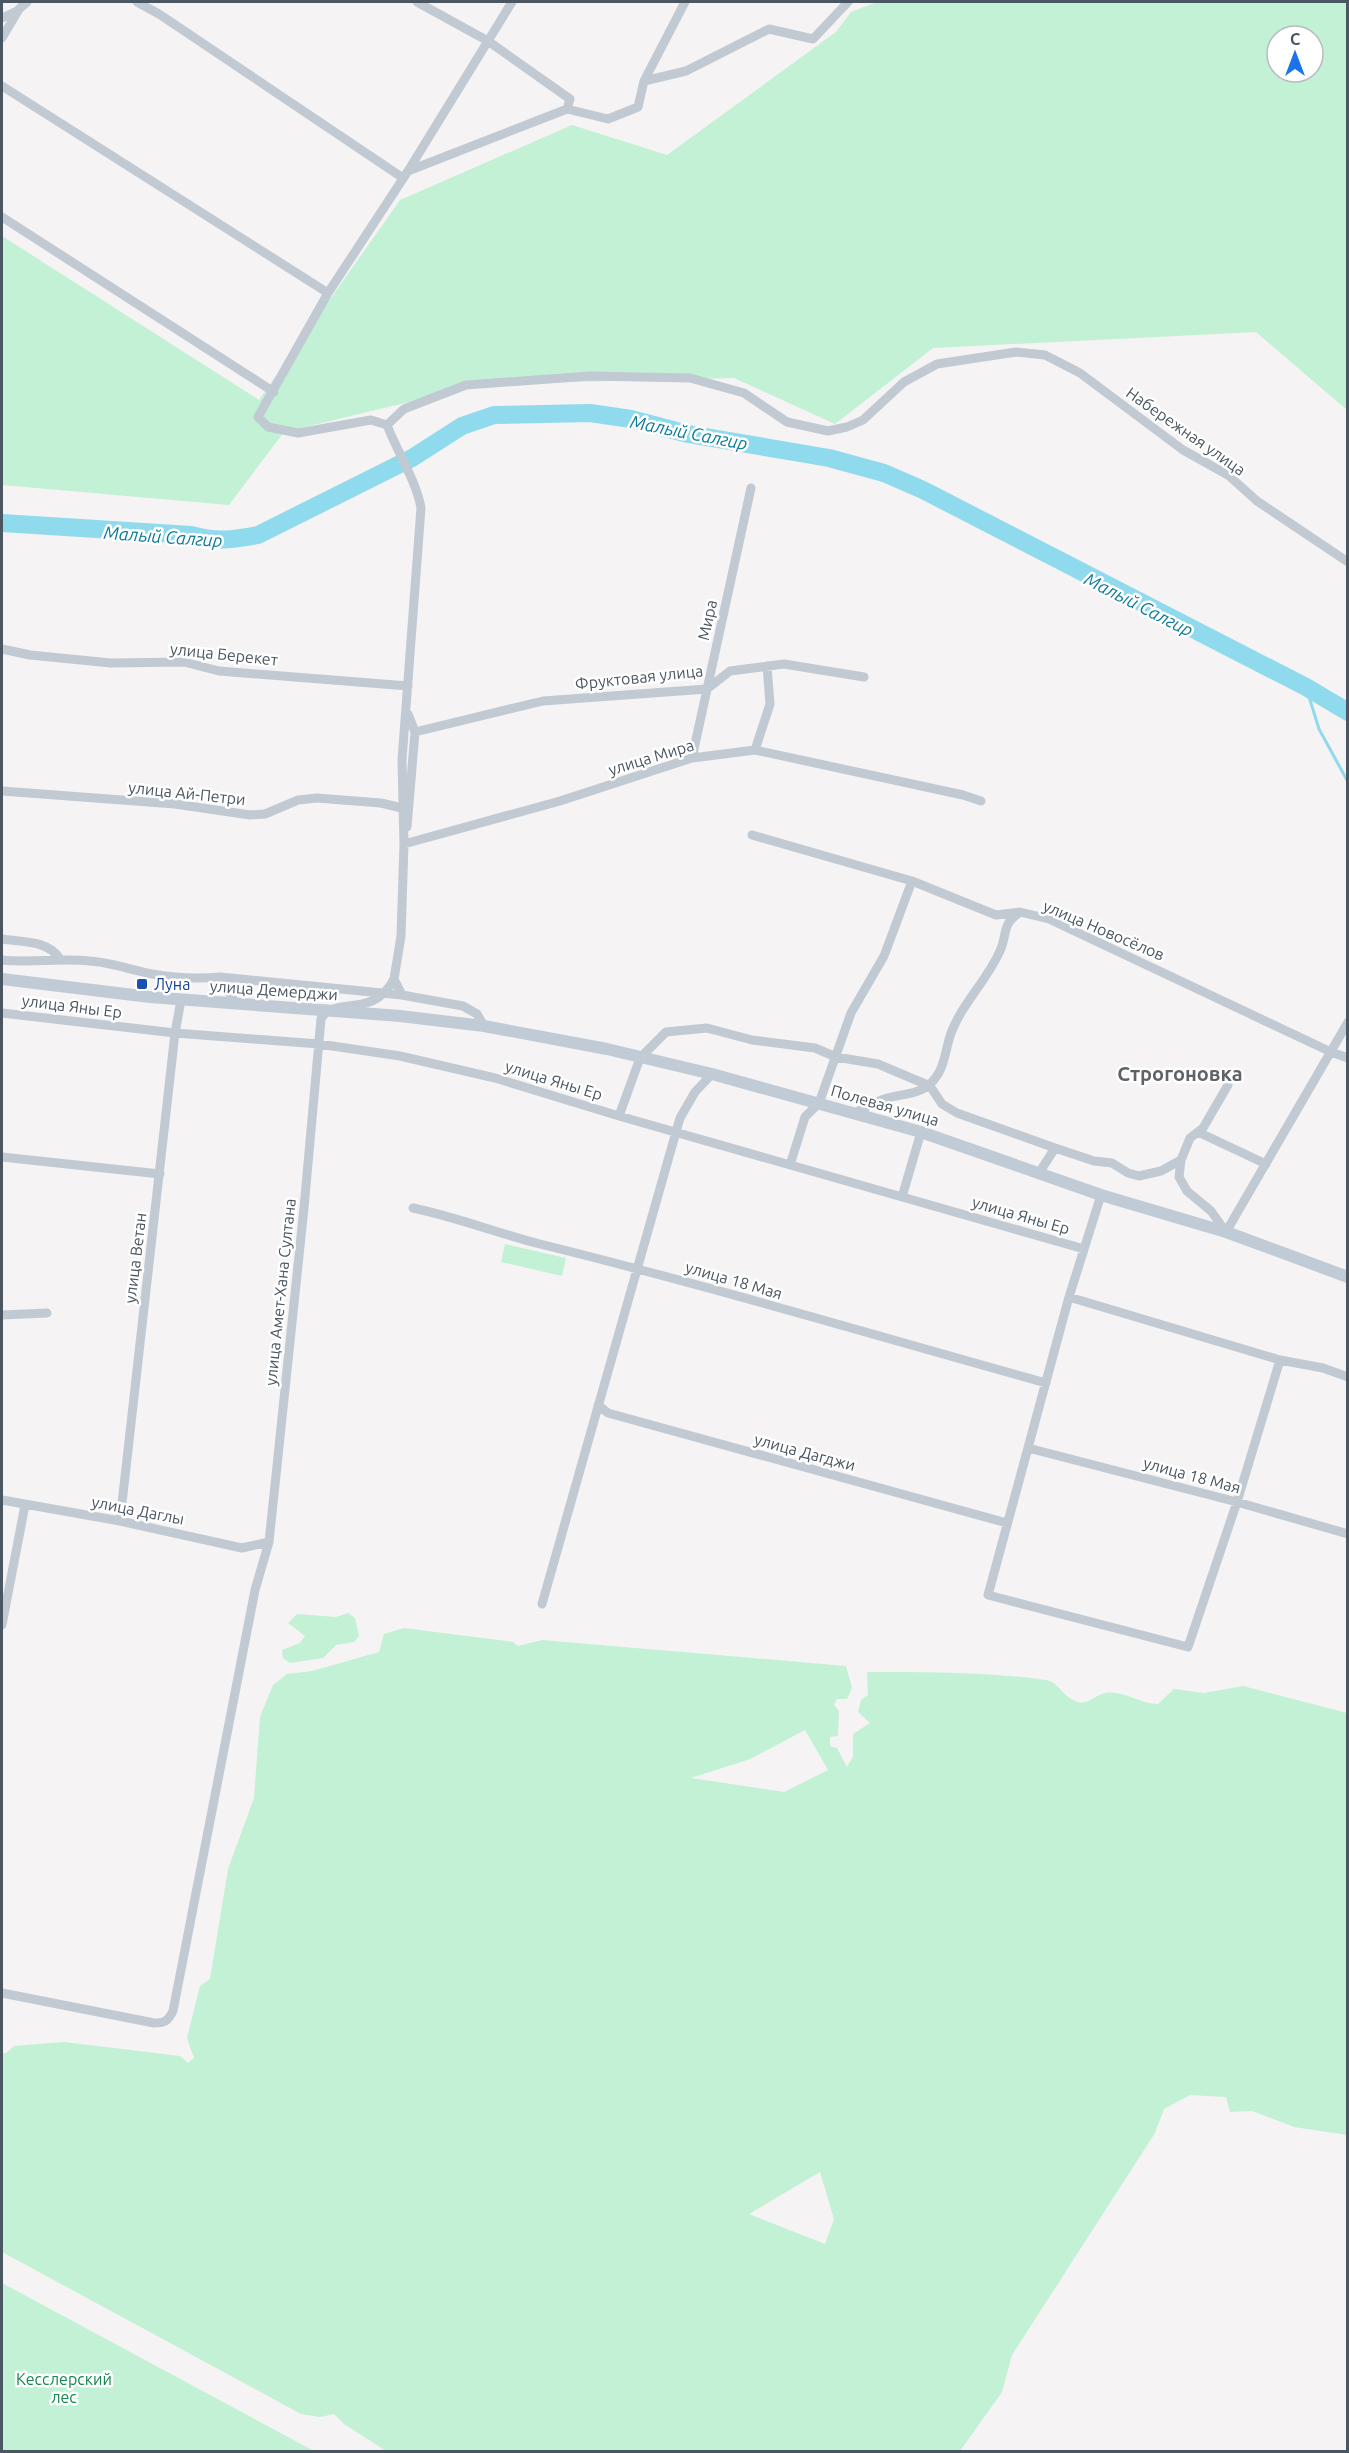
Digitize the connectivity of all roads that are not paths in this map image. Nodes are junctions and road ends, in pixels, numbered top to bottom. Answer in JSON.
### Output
{"nodes":[{"id":1,"x":27,"y":2,"type":"edge"},
{"id":2,"x":137,"y":2,"type":"edge"},
{"id":3,"x":417,"y":2,"type":"edge"},
{"id":4,"x":512,"y":2,"type":"edge"},
{"id":5,"x":685,"y":2,"type":"edge"},
{"id":6,"x":848,"y":2,"type":"edge"},
{"id":7,"x":19,"y":5,"type":"edge"},
{"id":8,"x":2,"y":18,"type":"edge"},
{"id":9,"x":2,"y":38,"type":"edge"},
{"id":10,"x":488,"y":40,"type":"junction"},
{"id":11,"x":644,"y":81,"type":"junction"},
{"id":12,"x":2,"y":86,"type":"edge"},
{"id":13,"x":567,"y":109,"type":"junction"},
{"id":14,"x":405,"y":174,"type":"junction"},
{"id":15,"x":2,"y":217,"type":"edge"},
{"id":16,"x":328,"y":293,"type":"junction"},
{"id":17,"x":273,"y":392,"type":"junction"},
{"id":18,"x":387,"y":425,"type":"junction"},
{"id":19,"x":751,"y":488,"type":"dead end"},
{"id":20,"x":1347,"y":562,"type":"edge"},
{"id":21,"x":2,"y":649,"type":"edge"},
{"id":22,"x":767,"y":666,"type":"junction"},
{"id":23,"x":864,"y":677,"type":"dead end"},
{"id":24,"x":408,"y":686,"type":"junction"},
{"id":25,"x":707,"y":689,"type":"junction"},
{"id":26,"x":407,"y":713,"type":"junction"},
{"id":27,"x":415,"y":732,"type":"junction"},
{"id":28,"x":755,"y":750,"type":"junction"},
{"id":29,"x":692,"y":758,"type":"junction"},
{"id":30,"x":2,"y":791,"type":"edge"},
{"id":31,"x":981,"y":801,"type":"dead end"},
{"id":32,"x":402,"y":808,"type":"junction"},
{"id":33,"x":752,"y":835,"type":"dead end"},
{"id":34,"x":404,"y":844,"type":"junction"},
{"id":35,"x":912,"y":881,"type":"junction"},
{"id":36,"x":1020,"y":912,"type":"junction"},
{"id":37,"x":996,"y":915,"type":"junction"},
{"id":38,"x":1005,"y":926,"type":"junction"},
{"id":39,"x":2,"y":939,"type":"edge"},
{"id":40,"x":60,"y":959,"type":"junction"},
{"id":41,"x":2,"y":960,"type":"edge"},
{"id":42,"x":220,"y":977,"type":"junction"},
{"id":43,"x":2,"y":979,"type":"edge"},
{"id":44,"x":394,"y":979,"type":"junction"},
{"id":45,"x":385,"y":994,"type":"junction"},
{"id":46,"x":402,"y":995,"type":"junction"},
{"id":47,"x":181,"y":1000,"type":"junction"},
{"id":48,"x":236,"y":1004,"type":"junction"},
{"id":49,"x":327,"y":1011,"type":"junction"},
{"id":50,"x":2,"y":1013,"type":"edge"},
{"id":51,"x":400,"y":1016,"type":"joint"},
{"id":52,"x":1347,"y":1022,"type":"edge"},
{"id":53,"x":484,"y":1026,"type":"junction"},
{"id":54,"x":175,"y":1033,"type":"junction"},
{"id":55,"x":319,"y":1044,"type":"junction"},
{"id":56,"x":1331,"y":1052,"type":"junction"},
{"id":57,"x":836,"y":1057,"type":"junction"},
{"id":58,"x":640,"y":1058,"type":"junction"},
{"id":59,"x":1347,"y":1058,"type":"edge"},
{"id":60,"x":712,"y":1074,"type":"junction"},
{"id":61,"x":1228,"y":1084,"type":"dead end"},
{"id":62,"x":930,"y":1086,"type":"junction"},
{"id":63,"x":819,"y":1103,"type":"junction"},
{"id":64,"x":855,"y":1113,"type":"junction"},
{"id":65,"x":619,"y":1116,"type":"junction"},
{"id":66,"x":678,"y":1132,"type":"junction"},
{"id":67,"x":921,"y":1132,"type":"junction"},
{"id":68,"x":1198,"y":1132,"type":"junction"},
{"id":69,"x":1054,"y":1148,"type":"junction"},
{"id":70,"x":2,"y":1158,"type":"edge"},
{"id":71,"x":1181,"y":1160,"type":"junction"},
{"id":72,"x":1266,"y":1164,"type":"junction"},
{"id":73,"x":790,"y":1165,"type":"junction"},
{"id":74,"x":1039,"y":1173,"type":"junction"},
{"id":75,"x":160,"y":1174,"type":"junction"},
{"id":76,"x":1101,"y":1195,"type":"junction"},
{"id":77,"x":902,"y":1197,"type":"junction"},
{"id":78,"x":413,"y":1208,"type":"dead end"},
{"id":79,"x":1226,"y":1232,"type":"junction"},
{"id":80,"x":1084,"y":1249,"type":"junction"},
{"id":81,"x":636,"y":1268,"type":"junction"},
{"id":82,"x":1347,"y":1277,"type":"edge"},
{"id":83,"x":1069,"y":1297,"type":"junction"},
{"id":84,"x":47,"y":1313,"type":"dead end"},
{"id":85,"x":2,"y":1315,"type":"edge"},
{"id":86,"x":1280,"y":1360,"type":"junction"},
{"id":87,"x":1347,"y":1377,"type":"edge"},
{"id":88,"x":1046,"y":1383,"type":"junction"},
{"id":89,"x":598,"y":1405,"type":"junction"},
{"id":90,"x":1028,"y":1448,"type":"junction"},
{"id":91,"x":2,"y":1500,"type":"edge"},
{"id":92,"x":1237,"y":1502,"type":"junction"},
{"id":93,"x":25,"y":1505,"type":"junction"},
{"id":94,"x":120,"y":1521,"type":"junction"},
{"id":95,"x":1007,"y":1523,"type":"junction"},
{"id":96,"x":1347,"y":1534,"type":"edge"},
{"id":97,"x":269,"y":1542,"type":"junction"},
{"id":98,"x":542,"y":1604,"type":"dead end"},
{"id":99,"x":2,"y":1625,"type":"edge"},
{"id":100,"x":2,"y":1993,"type":"edge"}],
"edges":[{"from":1,"to":7,"type":"street"},
{"from":2,"to":14,"type":"street"},
{"from":3,"to":10,"type":"street"},
{"from":4,"to":10,"type":"street"},
{"from":5,"to":11,"type":"street"},
{"from":6,"to":11,"type":"street"},
{"from":7,"to":8,"type":"street"},
{"from":7,"to":9,"type":"street"},
{"from":10,"to":13,"type":"street"},
{"from":10,"to":14,"type":"street"},
{"from":11,"to":13,"type":"street"},
{"from":12,"to":16,"type":"street"},
{"from":13,"to":14,"type":"street"},
{"from":14,"to":16,"type":"street"},
{"from":15,"to":17,"type":"street"},
{"from":16,"to":17,"type":"street"},
{"from":17,"to":18,"type":"street"},
{"from":18,"to":20,"type":"street","name":"Набережная улица"},
{"from":18,"to":24,"type":"street"},
{"from":19,"to":25,"type":"street","name":"Мира"},
{"from":21,"to":24,"type":"street","name":"улица Берекет"},
{"from":22,"to":23,"type":"street","name":"Фруктовая улица"},
{"from":22,"to":25,"type":"street","name":"Фруктовая улица"},
{"from":22,"to":28,"type":"street"},
{"from":24,"to":26,"type":"street"},
{"from":25,"to":27,"type":"street","name":"Фруктовая улица"},
{"from":25,"to":29,"type":"street","name":"Мира"},
{"from":26,"to":27,"type":"street"},
{"from":26,"to":32,"type":"street"},
{"from":27,"to":34,"type":"street"},
{"from":28,"to":29,"type":"street","name":"улица Мира"},
{"from":28,"to":31,"type":"street","name":"улица Мира"},
{"from":29,"to":34,"type":"street","name":"улица Мира"},
{"from":30,"to":32,"type":"street","name":"улица Ай-Петри"},
{"from":32,"to":34,"type":"street"},
{"from":33,"to":35,"type":"street","name":"улица Новосёлов"},
{"from":34,"to":44,"type":"street"},
{"from":35,"to":37,"type":"street","name":"улица Новосёлов"},
{"from":35,"to":57,"type":"street"},
{"from":36,"to":37,"type":"street","name":"улица Новосёлов"},
{"from":36,"to":38,"type":"street"},
{"from":36,"to":56,"type":"street","name":"улица Новосёлов"},
{"from":37,"to":38,"type":"street"},
{"from":38,"to":62,"type":"street"},
{"from":39,"to":40,"type":"street"},
{"from":40,"to":41,"type":"street"},
{"from":40,"to":42,"type":"street"},
{"from":42,"to":45,"type":"street"},
{"from":42,"to":48,"type":"street"},
{"from":43,"to":47,"type":"main road","name":"улица Демерджи"},
{"from":44,"to":45,"type":"street"},
{"from":44,"to":46,"type":"street"},
{"from":45,"to":46,"type":"street"},
{"from":45,"to":49,"type":"street"},
{"from":46,"to":53,"type":"street"},
{"from":47,"to":48,"type":"main road","name":"улица Демерджи"},
{"from":47,"to":54,"type":"street","name":"улица Ветан"},
{"from":48,"to":49,"type":"main road","name":"улица Демерджи"},
{"from":49,"to":51,"type":"main road","name":"улица Демерджи"},
{"from":49,"to":55,"type":"street","name":"улица Амет-Хана Султана"},
{"from":50,"to":54,"type":"street","name":"улица Яны Ер"},
{"from":51,"to":53,"type":"main road","name":"Полевая улица"},
{"from":52,"to":56,"type":"street"},
{"from":53,"to":58,"type":"main road","name":"Полевая улица"},
{"from":54,"to":55,"type":"street","name":"улица Яны Ер"},
{"from":54,"to":75,"type":"street","name":"улица Ветан"},
{"from":55,"to":65,"type":"street","name":"улица Яны Ер"},
{"from":55,"to":97,"type":"street","name":"улица Амет-Хана Султана"},
{"from":56,"to":59,"type":"street","name":"улица Новосёлов"},
{"from":56,"to":72,"type":"street"},
{"from":57,"to":58,"type":"street"},
{"from":57,"to":62,"type":"street"},
{"from":57,"to":63,"type":"street"},
{"from":58,"to":60,"type":"main road","name":"Полевая улица"},
{"from":58,"to":65,"type":"street"},
{"from":60,"to":63,"type":"main road","name":"Полевая улица"},
{"from":60,"to":66,"type":"street"},
{"from":61,"to":68,"type":"street"},
{"from":62,"to":64,"type":"street"},
{"from":62,"to":69,"type":"street"},
{"from":63,"to":64,"type":"main road","name":"Полевая улица"},
{"from":63,"to":73,"type":"street"},
{"from":64,"to":67,"type":"main road","name":"Полевая улица"},
{"from":65,"to":66,"type":"street","name":"улица Яны Ер"},
{"from":66,"to":73,"type":"street","name":"улица Яны Ер"},
{"from":66,"to":81,"type":"street"},
{"from":67,"to":74,"type":"main road","name":"Полевая улица"},
{"from":67,"to":77,"type":"street"},
{"from":68,"to":71,"type":"street"},
{"from":68,"to":72,"type":"street"},
{"from":69,"to":71,"type":"street"},
{"from":69,"to":74,"type":"street"},
{"from":70,"to":75,"type":"street"},
{"from":71,"to":79,"type":"street"},
{"from":72,"to":79,"type":"street"},
{"from":73,"to":77,"type":"street","name":"улица Яны Ер"},
{"from":74,"to":76,"type":"main road","name":"Полевая улица"},
{"from":75,"to":94,"type":"street","name":"улица Ветан"},
{"from":76,"to":79,"type":"main road","name":"Полевая улица"},
{"from":76,"to":80,"type":"street"},
{"from":77,"to":80,"type":"street","name":"улица Яны Ер"},
{"from":78,"to":81,"type":"street","name":"улица 18 Мая"},
{"from":79,"to":82,"type":"main road","name":"Полевая улица"},
{"from":80,"to":83,"type":"street"},
{"from":81,"to":88,"type":"street","name":"улица 18 Мая"},
{"from":81,"to":89,"type":"street"},
{"from":83,"to":86,"type":"street"},
{"from":83,"to":88,"type":"street"},
{"from":84,"to":85,"type":"street"},
{"from":86,"to":87,"type":"street"},
{"from":86,"to":92,"type":"street"},
{"from":88,"to":90,"type":"street"},
{"from":89,"to":95,"type":"street","name":"улица Дагджи"},
{"from":89,"to":98,"type":"street"},
{"from":90,"to":92,"type":"street","name":"улица 18 Мая"},
{"from":90,"to":95,"type":"street"},
{"from":91,"to":93,"type":"street","name":"улица Даглы"},
{"from":92,"to":95,"type":"street"},
{"from":92,"to":96,"type":"street","name":"улица 18 Мая"},
{"from":93,"to":94,"type":"street","name":"улица Даглы"},
{"from":93,"to":99,"type":"street"},
{"from":94,"to":97,"type":"street","name":"улица Даглы"},
{"from":97,"to":100,"type":"street","name":"улица Амет-Хана Султана"}]}
